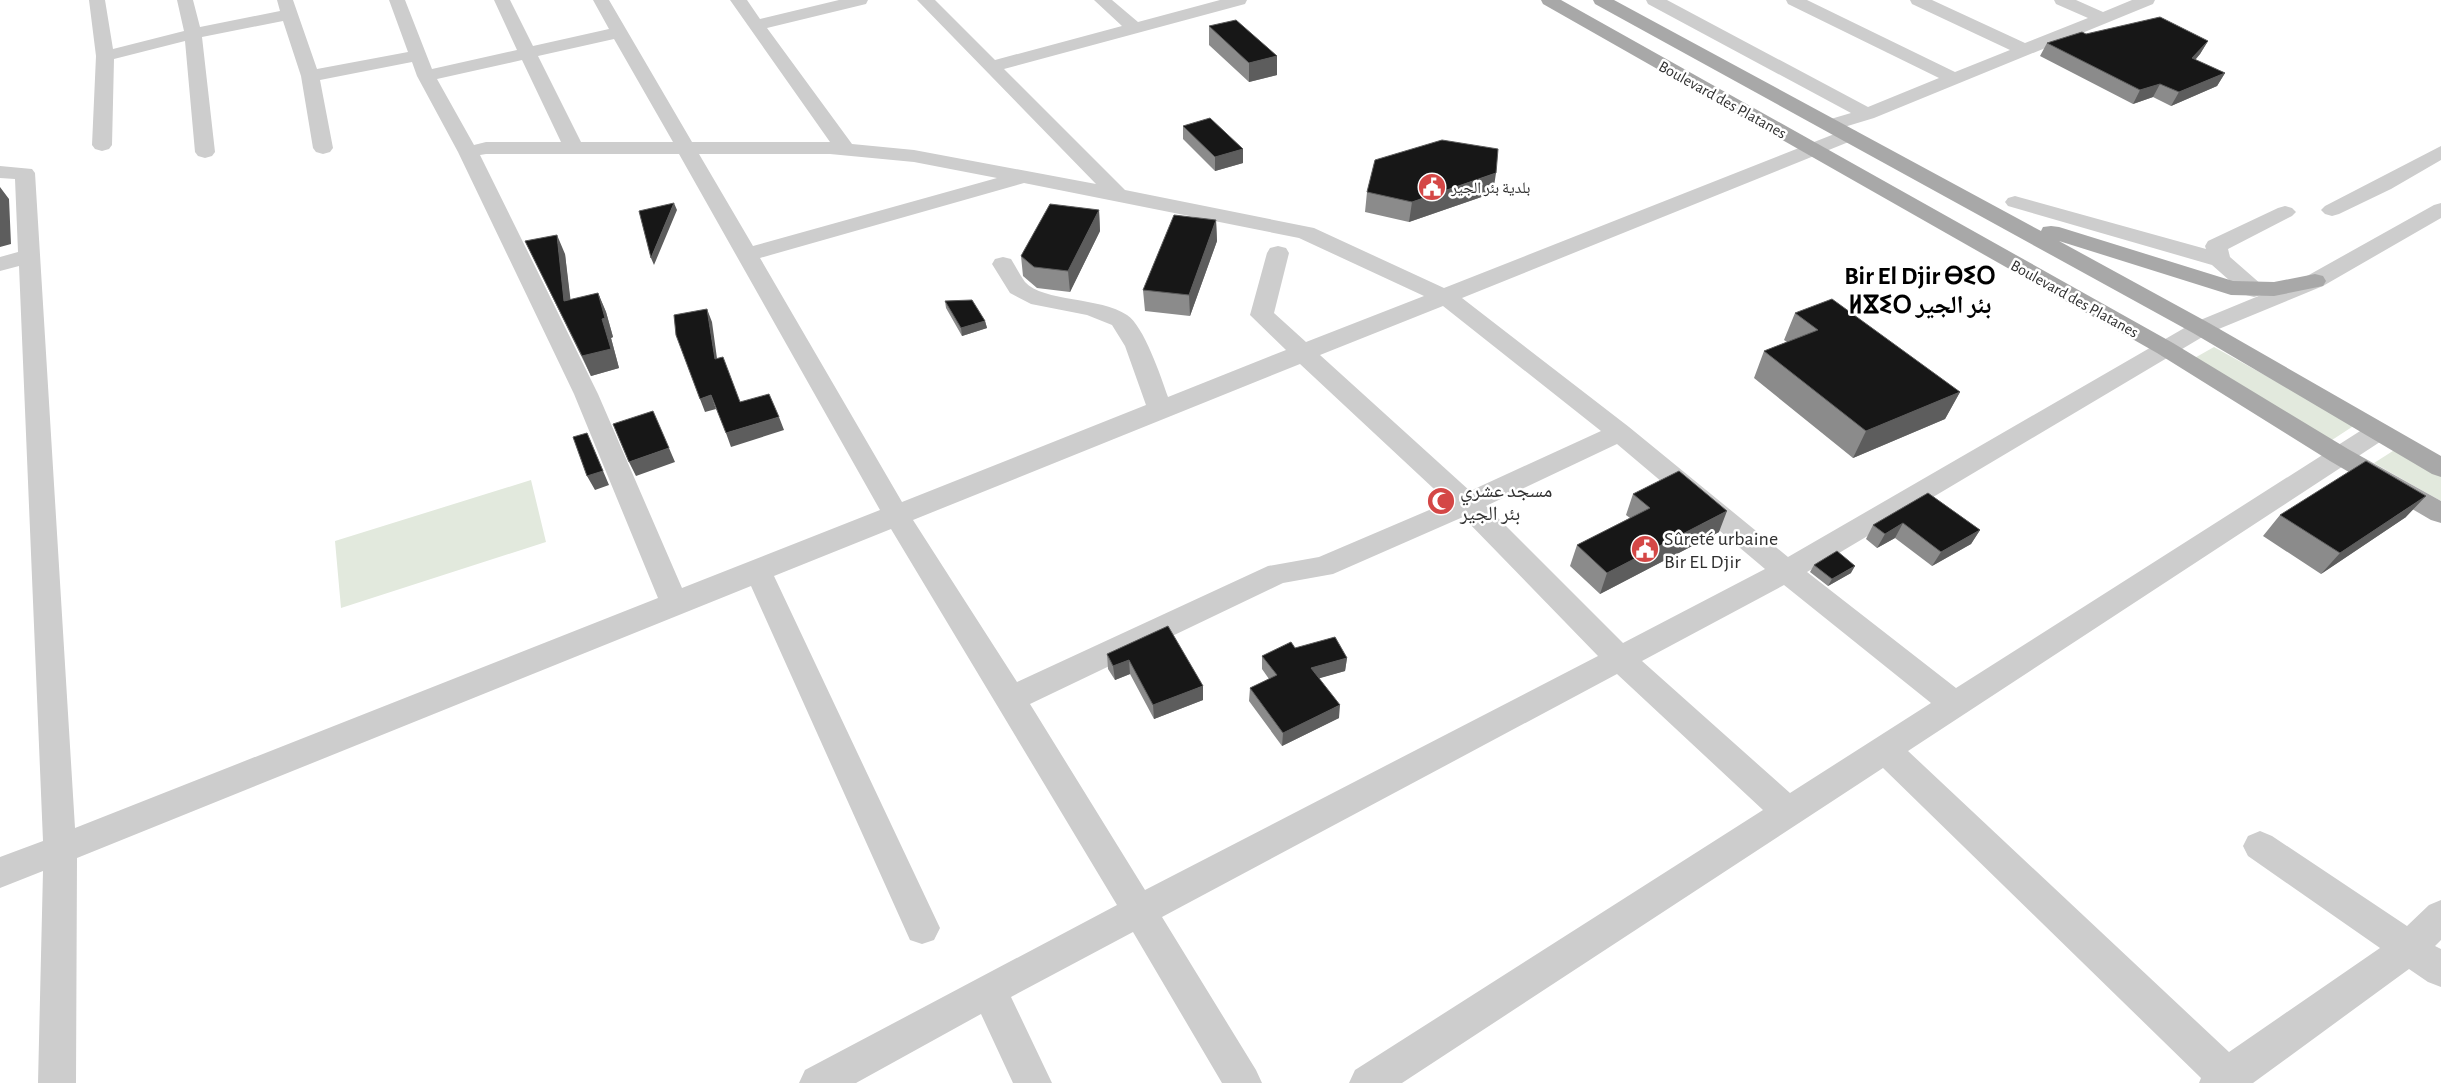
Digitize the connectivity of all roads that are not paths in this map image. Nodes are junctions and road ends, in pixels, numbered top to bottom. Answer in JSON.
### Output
{"nodes":[{"id":1,"x":97,"y":0,"type":"edge"},
{"id":2,"x":185,"y":0,"type":"edge"},
{"id":3,"x":397,"y":0,"type":"edge"},
{"id":4,"x":502,"y":0,"type":"edge"},
{"id":5,"x":602,"y":0,"type":"edge"},
{"id":6,"x":738,"y":0,"type":"edge"},
{"id":7,"x":860,"y":0,"type":"edge"},
{"id":8,"x":925,"y":0,"type":"edge"},
{"id":9,"x":1102,"y":0,"type":"edge"},
{"id":10,"x":1239,"y":0,"type":"edge"},
{"id":11,"x":1550,"y":0,"type":"edge"},
{"id":12,"x":1601,"y":0,"type":"edge"},
{"id":13,"x":1654,"y":0,"type":"edge"},
{"id":14,"x":1794,"y":0,"type":"edge"},
{"id":15,"x":1918,"y":0,"type":"edge"},
{"id":16,"x":2062,"y":0,"type":"edge"},
{"id":17,"x":2147,"y":0,"type":"edge"},
{"id":18,"x":287,"y":7,"type":"edge"},
{"id":19,"x":2102,"y":18,"type":"junction"},
{"id":20,"x":756,"y":25,"type":"junction"},
{"id":21,"x":1135,"y":28,"type":"junction"},
{"id":22,"x":620,"y":32,"type":"junction"},
{"id":23,"x":193,"y":34,"type":"junction"},
{"id":24,"x":2024,"y":50,"type":"junction"},
{"id":25,"x":527,"y":53,"type":"junction"},
{"id":26,"x":419,"y":55,"type":"junction"},
{"id":27,"x":105,"y":56,"type":"junction"},
{"id":28,"x":991,"y":67,"type":"junction"},
{"id":29,"x":310,"y":76,"type":"junction"},
{"id":30,"x":426,"y":76,"type":"junction"},
{"id":31,"x":1954,"y":78,"type":"junction"},
{"id":32,"x":1867,"y":114,"type":"junction"},
{"id":33,"x":1840,"y":130,"type":"junction"},
{"id":34,"x":102,"y":145,"type":"dead end"},
{"id":35,"x":322,"y":148,"type":"dead end"},
{"id":36,"x":574,"y":149,"type":"junction"},
{"id":37,"x":686,"y":149,"type":"junction"},
{"id":38,"x":1813,"y":149,"type":"junction"},
{"id":39,"x":846,"y":150,"type":"junction"},
{"id":40,"x":205,"y":152,"type":"dead end"},
{"id":41,"x":468,"y":152,"type":"junction"},
{"id":42,"x":2441,"y":152,"type":"edge"},
{"id":43,"x":0,"y":172,"type":"edge"},
{"id":44,"x":1023,"y":177,"type":"junction"},
{"id":45,"x":1118,"y":196,"type":"junction"},
{"id":46,"x":2015,"y":202,"type":"dead end"},
{"id":47,"x":2332,"y":210,"type":"dead end"},
{"id":48,"x":2286,"y":212,"type":"dead end"},
{"id":49,"x":1994,"y":214,"type":"junction"},
{"id":50,"x":2435,"y":217,"type":"edge"},
{"id":51,"x":1278,"y":253,"type":"dead end"},
{"id":52,"x":747,"y":255,"type":"junction"},
{"id":53,"x":29,"y":256,"type":"junction"},
{"id":54,"x":2220,"y":260,"type":"junction"},
{"id":55,"x":0,"y":264,"type":"edge"},
{"id":56,"x":1003,"y":264,"type":"dead end"},
{"id":57,"x":2315,"y":281,"type":"junction"},
{"id":58,"x":2254,"y":290,"type":"junction"},
{"id":59,"x":1446,"y":297,"type":"junction"},
{"id":60,"x":2201,"y":328,"type":"junction"},
{"id":61,"x":2165,"y":348,"type":"junction"},
{"id":62,"x":1306,"y":353,"type":"junction"},
{"id":63,"x":1161,"y":411,"type":"junction"},
{"id":64,"x":2376,"y":432,"type":"junction"},
{"id":65,"x":1620,"y":433,"type":"junction"},
{"id":66,"x":2339,"y":455,"type":"junction"},
{"id":67,"x":2441,"y":468,"type":"edge"},
{"id":68,"x":1467,"y":504,"type":"junction"},
{"id":69,"x":2441,"y":513,"type":"edge"},
{"id":70,"x":897,"y":516,"type":"junction"},
{"id":71,"x":758,"y":571,"type":"junction"},
{"id":72,"x":1786,"y":571,"type":"junction"},
{"id":73,"x":674,"y":605,"type":"junction"},
{"id":74,"x":1619,"y":658,"type":"junction"},
{"id":75,"x":1011,"y":699,"type":"junction"},
{"id":76,"x":1954,"y":704,"type":"junction"},
{"id":77,"x":1884,"y":748,"type":"junction"},
{"id":78,"x":1788,"y":812,"type":"junction"},
{"id":79,"x":2260,"y":846,"type":"dead end"},
{"id":80,"x":60,"y":849,"type":"junction"},
{"id":81,"x":0,"y":873,"type":"edge"},
{"id":82,"x":1138,"y":912,"type":"junction"},
{"id":83,"x":2441,"y":916,"type":"edge"},
{"id":84,"x":922,"y":928,"type":"dead end"},
{"id":85,"x":2409,"y":948,"type":"junction"},
{"id":86,"x":2441,"y":970,"type":"edge"},
{"id":87,"x":989,"y":990,"type":"junction"},
{"id":88,"x":2226,"y":1081,"type":"edge"},
{"id":89,"x":58,"y":1083,"type":"edge"},
{"id":90,"x":818,"y":1083,"type":"edge"},
{"id":91,"x":1033,"y":1083,"type":"edge"},
{"id":92,"x":1243,"y":1083,"type":"edge"},
{"id":93,"x":1368,"y":1083,"type":"edge"}],
"edges":[{"from":1,"to":27,"type":"street"},
{"from":2,"to":23,"type":"street"},
{"from":3,"to":26,"type":"street"},
{"from":4,"to":25,"type":"street"},
{"from":5,"to":22,"type":"street"},
{"from":6,"to":20,"type":"street"},
{"from":7,"to":20,"type":"street"},
{"from":8,"to":28,"type":"street"},
{"from":9,"to":21,"type":"street"},
{"from":10,"to":21,"type":"street"},
{"from":11,"to":38,"type":"main road","name":"Boulevard des Platanes"},
{"from":12,"to":33,"type":"main road","name":"Boulevard des Platanes"},
{"from":13,"to":32,"type":"street"},
{"from":14,"to":31,"type":"street"},
{"from":15,"to":24,"type":"street"},
{"from":16,"to":19,"type":"street"},
{"from":17,"to":19,"type":"street"},
{"from":18,"to":23,"type":"street"},
{"from":18,"to":29,"type":"street"},
{"from":19,"to":24,"type":"street"},
{"from":20,"to":39,"type":"street"},
{"from":21,"to":28,"type":"street"},
{"from":22,"to":25,"type":"street"},
{"from":22,"to":37,"type":"street"},
{"from":23,"to":27,"type":"street"},
{"from":23,"to":40,"type":"street"},
{"from":24,"to":31,"type":"street"},
{"from":25,"to":30,"type":"street"},
{"from":25,"to":36,"type":"street"},
{"from":26,"to":29,"type":"street"},
{"from":26,"to":30,"type":"street"},
{"from":27,"to":34,"type":"street"},
{"from":28,"to":45,"type":"street"},
{"from":29,"to":35,"type":"street"},
{"from":30,"to":41,"type":"street"},
{"from":31,"to":32,"type":"street"},
{"from":32,"to":33,"type":"street"},
{"from":33,"to":38,"type":"street"},
{"from":33,"to":49,"type":"main road","name":"Boulevard des Platanes"},
{"from":36,"to":37,"type":"street"},
{"from":36,"to":41,"type":"street"},
{"from":37,"to":39,"type":"street"},
{"from":37,"to":52,"type":"street"},
{"from":38,"to":59,"type":"street"},
{"from":38,"to":61,"type":"main road","name":"Boulevard des Platanes"},
{"from":39,"to":44,"type":"street"},
{"from":41,"to":73,"type":"street"},
{"from":42,"to":47,"type":"street"},
{"from":43,"to":53,"type":"street"},
{"from":44,"to":45,"type":"street"},
{"from":44,"to":52,"type":"street"},
{"from":45,"to":59,"type":"street"},
{"from":46,"to":54,"type":"street"},
{"from":48,"to":54,"type":"street"},
{"from":49,"to":58,"type":"main road"},
{"from":49,"to":60,"type":"main road","name":"Boulevard des Platanes"},
{"from":50,"to":57,"type":"street"},
{"from":51,"to":62,"type":"street"},
{"from":52,"to":70,"type":"street"},
{"from":53,"to":55,"type":"street"},
{"from":53,"to":80,"type":"street"},
{"from":54,"to":58,"type":"street"},
{"from":56,"to":63,"type":"street"},
{"from":57,"to":58,"type":"main road"},
{"from":57,"to":60,"type":"street"},
{"from":59,"to":62,"type":"street"},
{"from":59,"to":65,"type":"street"},
{"from":60,"to":61,"type":"street"},
{"from":60,"to":64,"type":"main road","name":"Boulevard des Platanes"},
{"from":61,"to":66,"type":"main road","name":"Boulevard des Platanes"},
{"from":61,"to":72,"type":"street"},
{"from":62,"to":63,"type":"street"},
{"from":62,"to":68,"type":"street"},
{"from":63,"to":70,"type":"street"},
{"from":64,"to":66,"type":"street"},
{"from":64,"to":67,"type":"main road","name":"Boulevard des Platanes"},
{"from":65,"to":68,"type":"street"},
{"from":65,"to":72,"type":"street"},
{"from":66,"to":69,"type":"main road","name":"Boulevard des Platanes"},
{"from":66,"to":76,"type":"street"},
{"from":68,"to":74,"type":"street"},
{"from":68,"to":75,"type":"street"},
{"from":70,"to":71,"type":"street"},
{"from":70,"to":75,"type":"street"},
{"from":71,"to":73,"type":"street"},
{"from":71,"to":84,"type":"street"},
{"from":72,"to":74,"type":"street"},
{"from":72,"to":76,"type":"street"},
{"from":73,"to":80,"type":"street"},
{"from":74,"to":78,"type":"street"},
{"from":74,"to":82,"type":"street"},
{"from":75,"to":82,"type":"street"},
{"from":76,"to":77,"type":"street"},
{"from":77,"to":78,"type":"street"},
{"from":77,"to":88,"type":"street"},
{"from":78,"to":93,"type":"street"},
{"from":79,"to":85,"type":"street"},
{"from":80,"to":81,"type":"street"},
{"from":80,"to":89,"type":"street"},
{"from":82,"to":87,"type":"street"},
{"from":82,"to":92,"type":"street"},
{"from":83,"to":85,"type":"street"},
{"from":85,"to":86,"type":"street"},
{"from":85,"to":88,"type":"street"},
{"from":87,"to":90,"type":"street"},
{"from":87,"to":91,"type":"street"}]}
